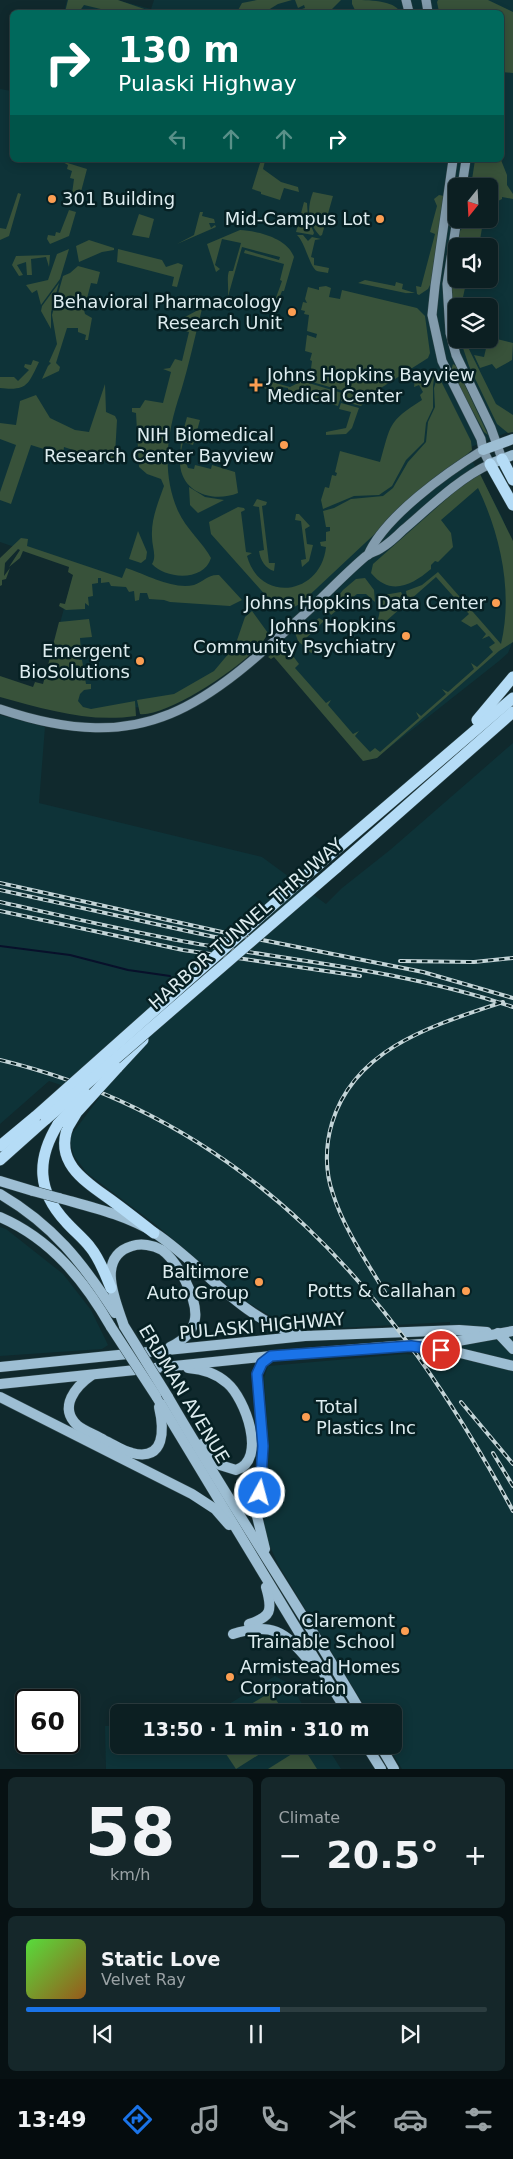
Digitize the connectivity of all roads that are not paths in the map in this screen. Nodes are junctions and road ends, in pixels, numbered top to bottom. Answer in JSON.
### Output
{"nodes":[{"id":1,"x":453,"y":162,"type":"edge"},
{"id":2,"x":466,"y":162,"type":"edge"},
{"id":3,"x":463,"y":178,"type":"edge"},
{"id":4,"x":456,"y":228,"type":"edge"},
{"id":5,"x":513,"y":439,"type":"edge"},
{"id":6,"x":496,"y":444,"type":"junction"},
{"id":7,"x":482,"y":450,"type":"junction"},
{"id":8,"x":507,"y":457,"type":"edge"},
{"id":9,"x":490,"y":464,"type":"junction"},
{"id":10,"x":513,"y":480,"type":"edge"},
{"id":11,"x":513,"y":505,"type":"edge"},
{"id":12,"x":368,"y":555,"type":"junction"},
{"id":13,"x":513,"y":676,"type":"edge"},
{"id":14,"x":513,"y":698,"type":"edge"},
{"id":15,"x":0,"y":709,"type":"edge"},
{"id":16,"x":513,"y":713,"type":"edge"},
{"id":17,"x":455,"y":746,"type":"junction"},
{"id":18,"x":162,"y":1021,"type":"junction"},
{"id":19,"x":41,"y":1118,"type":"junction"},
{"id":20,"x":63,"y":1126,"type":"junction"},
{"id":21,"x":0,"y":1146,"type":"edge"},
{"id":22,"x":0,"y":1160,"type":"edge"},
{"id":23,"x":0,"y":1181,"type":"edge"},
{"id":24,"x":0,"y":1194,"type":"edge"},
{"id":25,"x":0,"y":1217,"type":"edge"},
{"id":26,"x":154,"y":1233,"type":"junction"},
{"id":27,"x":111,"y":1288,"type":"junction"},
{"id":28,"x":124,"y":1326,"type":"junction"},
{"id":29,"x":513,"y":1331,"type":"edge"},
{"id":30,"x":498,"y":1333,"type":"junction"},
{"id":31,"x":305,"y":1336,"type":"junction"},
{"id":32,"x":411,"y":1346,"type":"junction"},
{"id":33,"x":513,"y":1349,"type":"edge"},
{"id":34,"x":163,"y":1350,"type":"junction"},
{"id":35,"x":271,"y":1356,"type":"junction"},
{"id":36,"x":28,"y":1364,"type":"junction"},
{"id":37,"x":170,"y":1366,"type":"junction"},
{"id":38,"x":513,"y":1366,"type":"edge"},
{"id":39,"x":0,"y":1367,"type":"edge"},
{"id":40,"x":94,"y":1374,"type":"junction"},
{"id":41,"x":29,"y":1381,"type":"junction"},
{"id":42,"x":0,"y":1384,"type":"edge"},
{"id":43,"x":156,"y":1396,"type":"junction"},
{"id":44,"x":0,"y":1397,"type":"edge"},
{"id":45,"x":168,"y":1397,"type":"junction"},
{"id":46,"x":245,"y":1544,"type":"junction"},
{"id":47,"x":269,"y":1562,"type":"junction"},
{"id":48,"x":263,"y":1577,"type":"junction"},
{"id":49,"x":338,"y":1697,"type":"junction"},
{"id":50,"x":342,"y":1704,"type":"edge"},
{"id":51,"x":356,"y":1704,"type":"edge"},
{"id":52,"x":372,"y":1754,"type":"edge"},
{"id":53,"x":385,"y":1754,"type":"edge"},
{"id":54,"x":381,"y":1769,"type":"edge"},
{"id":55,"x":394,"y":1769,"type":"edge"}],
"edges":[{"from":1,"to":7,"type":"main road"},
{"from":2,"to":3,"type":"main road"},
{"from":4,"to":6,"type":"main road"},
{"from":5,"to":6,"type":"main road"},
{"from":6,"to":7,"type":"main road"},
{"from":6,"to":8,"type":"main road"},
{"from":7,"to":9,"type":"main road"},
{"from":7,"to":12,"type":"main road"},
{"from":8,"to":9,"type":"main road"},
{"from":8,"to":10,"type":"highway"},
{"from":9,"to":11,"type":"highway"},
{"from":9,"to":12,"type":"main road"},
{"from":12,"to":15,"type":"main road"},
{"from":13,"to":17,"type":"highway"},
{"from":14,"to":17,"type":"highway","name":"HARBOR TUNNEL THRUWAY"},
{"from":16,"to":18,"type":"highway","name":"HARBOR TUNNEL THRUWAY","bridge":true},
{"from":17,"to":19,"type":"highway","name":"HARBOR TUNNEL THRUWAY","bridge":true},
{"from":18,"to":19,"type":"highway","name":"HARBOR TUNNEL THRUWAY","bridge":true},
{"from":18,"to":20,"type":"highway","bridge":true},
{"from":19,"to":21,"type":"highway","name":"HARBOR TUNNEL THRUWAY"},
{"from":19,"to":22,"type":"highway","name":"HARBOR TUNNEL THRUWAY"},
{"from":20,"to":26,"type":"highway"},
{"from":20,"to":27,"type":"highway"},
{"from":23,"to":26,"type":"main road","bridge":true},
{"from":24,"to":28,"type":"main road","name":"ERDMAN AVENUE"},
{"from":25,"to":43,"type":"main road","name":"ERDMAN AVENUE","bridge":true},
{"from":26,"to":31,"type":"main road"},
{"from":27,"to":28,"type":"main road"},
{"from":27,"to":34,"type":"main road"},
{"from":28,"to":45,"type":"main road","name":"ERDMAN AVENUE","bridge":true},
{"from":29,"to":30,"type":"main road","name":"PULASKI HIGHWAY"},
{"from":30,"to":31,"type":"main road","name":"PULASKI HIGHWAY"},
{"from":30,"to":32,"type":"main road","name":"PULASKI HIGHWAY"},
{"from":30,"to":33,"type":"main road"},
{"from":31,"to":34,"type":"main road","name":"PULASKI HIGHWAY"},
{"from":32,"to":35,"type":"main road","name":"PULASKI HIGHWAY"},
{"from":32,"to":38,"type":"main road"},
{"from":34,"to":36,"type":"main road","name":"PULASKI HIGHWAY"},
{"from":35,"to":37,"type":"main road","name":"PULASKI HIGHWAY"},
{"from":35,"to":47,"type":"main road"},
{"from":36,"to":39,"type":"main road","name":"PULASKI HIGHWAY"},
{"from":36,"to":41,"type":"main road"},
{"from":37,"to":40,"type":"main road","name":"PULASKI HIGHWAY"},
{"from":37,"to":45,"type":"main road"},
{"from":40,"to":41,"type":"main road","name":"PULASKI HIGHWAY"},
{"from":40,"to":43,"type":"main road"},
{"from":41,"to":42,"type":"main road","name":"PULASKI HIGHWAY"},
{"from":43,"to":46,"type":"main road","name":"ERDMAN AVENUE"},
{"from":44,"to":46,"type":"main road"},
{"from":45,"to":47,"type":"main road","name":"ERDMAN AVENUE"},
{"from":46,"to":48,"type":"main road","name":"ERDMAN AVENUE"},
{"from":47,"to":51,"type":"main road","name":"ERDMAN AVENUE"},
{"from":48,"to":49,"type":"main road","name":"ERDMAN AVENUE"},
{"from":48,"to":49,"type":"main road"},
{"from":49,"to":50,"type":"main road","name":"ERDMAN AVENUE"},
{"from":52,"to":54,"type":"main road"},
{"from":53,"to":55,"type":"main road"}]}
